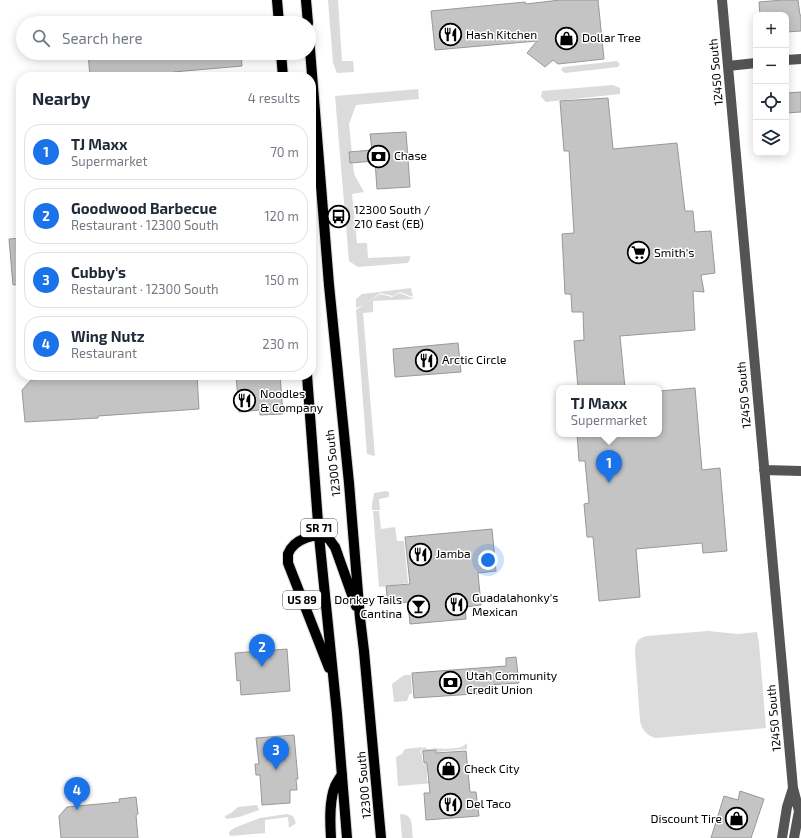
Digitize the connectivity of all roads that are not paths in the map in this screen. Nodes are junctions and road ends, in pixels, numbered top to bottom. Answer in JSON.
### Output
{"nodes":[{"id":1,"x":277,"y":0,"type":"edge"},
{"id":2,"x":306,"y":0,"type":"edge"},
{"id":3,"x":722,"y":0,"type":"edge"},
{"id":4,"x":278,"y":16,"type":"edge"},
{"id":5,"x":307,"y":16,"type":"edge"},
{"id":6,"x":801,"y":59,"type":"edge"},
{"id":7,"x":282,"y":60,"type":"edge"},
{"id":8,"x":311,"y":60,"type":"edge"},
{"id":9,"x":789,"y":60,"type":"edge"},
{"id":10,"x":753,"y":63,"type":"edge"},
{"id":11,"x":728,"y":66,"type":"junction"},
{"id":12,"x":283,"y":72,"type":"edge"},
{"id":13,"x":312,"y":72,"type":"edge"},
{"id":14,"x":316,"y":124,"type":"edge"},
{"id":15,"x":307,"y":380,"type":"edge"},
{"id":16,"x":764,"y":470,"type":"junction"},
{"id":17,"x":801,"y":471,"type":"edge"},
{"id":18,"x":319,"y":536,"type":"junction"},
{"id":19,"x":360,"y":618,"type":"junction"},
{"id":20,"x":334,"y":681,"type":"junction"},
{"id":21,"x":342,"y":774,"type":"junction"},
{"id":22,"x":793,"y":788,"type":"junction"},
{"id":23,"x":331,"y":838,"type":"edge"},
{"id":24,"x":348,"y":838,"type":"edge"},
{"id":25,"x":381,"y":838,"type":"edge"},
{"id":26,"x":782,"y":838,"type":"edge"},
{"id":27,"x":794,"y":838,"type":"edge"}],
"edges":[{"from":1,"to":4,"type":"main road"},
{"from":2,"to":5,"type":"main road"},
{"from":3,"to":11,"type":"street","name":"12450 South"},
{"from":6,"to":9,"type":"street"},
{"from":7,"to":12,"type":"main road"},
{"from":8,"to":13,"type":"main road","name":"12300 South","number":"SR 71"},
{"from":10,"to":11,"type":"street"},
{"from":11,"to":16,"type":"street","name":"12450 South"},
{"from":14,"to":19,"type":"main road","name":"12300 South","number":"SR 71"},
{"from":15,"to":18,"type":"main road","name":"12300 South","number":"SR 71"},
{"from":16,"to":17,"type":"street"},
{"from":16,"to":22,"type":"street","name":"12450 South"},
{"from":18,"to":19,"type":"main road"},
{"from":18,"to":20,"type":"main road","name":"12300 South","number":"SR 71"},
{"from":18,"to":20,"type":"main road","number":"US 89"},
{"from":19,"to":25,"type":"main road","name":"12300 South"},
{"from":20,"to":21,"type":"main road","name":"12300 South","number":"US 89"},
{"from":21,"to":23,"type":"main road"},
{"from":21,"to":24,"type":"main road","name":"12300 South"},
{"from":22,"to":26,"type":"street","name":"12450 South"},
{"from":22,"to":27,"type":"street","name":"12450 South"}]}
